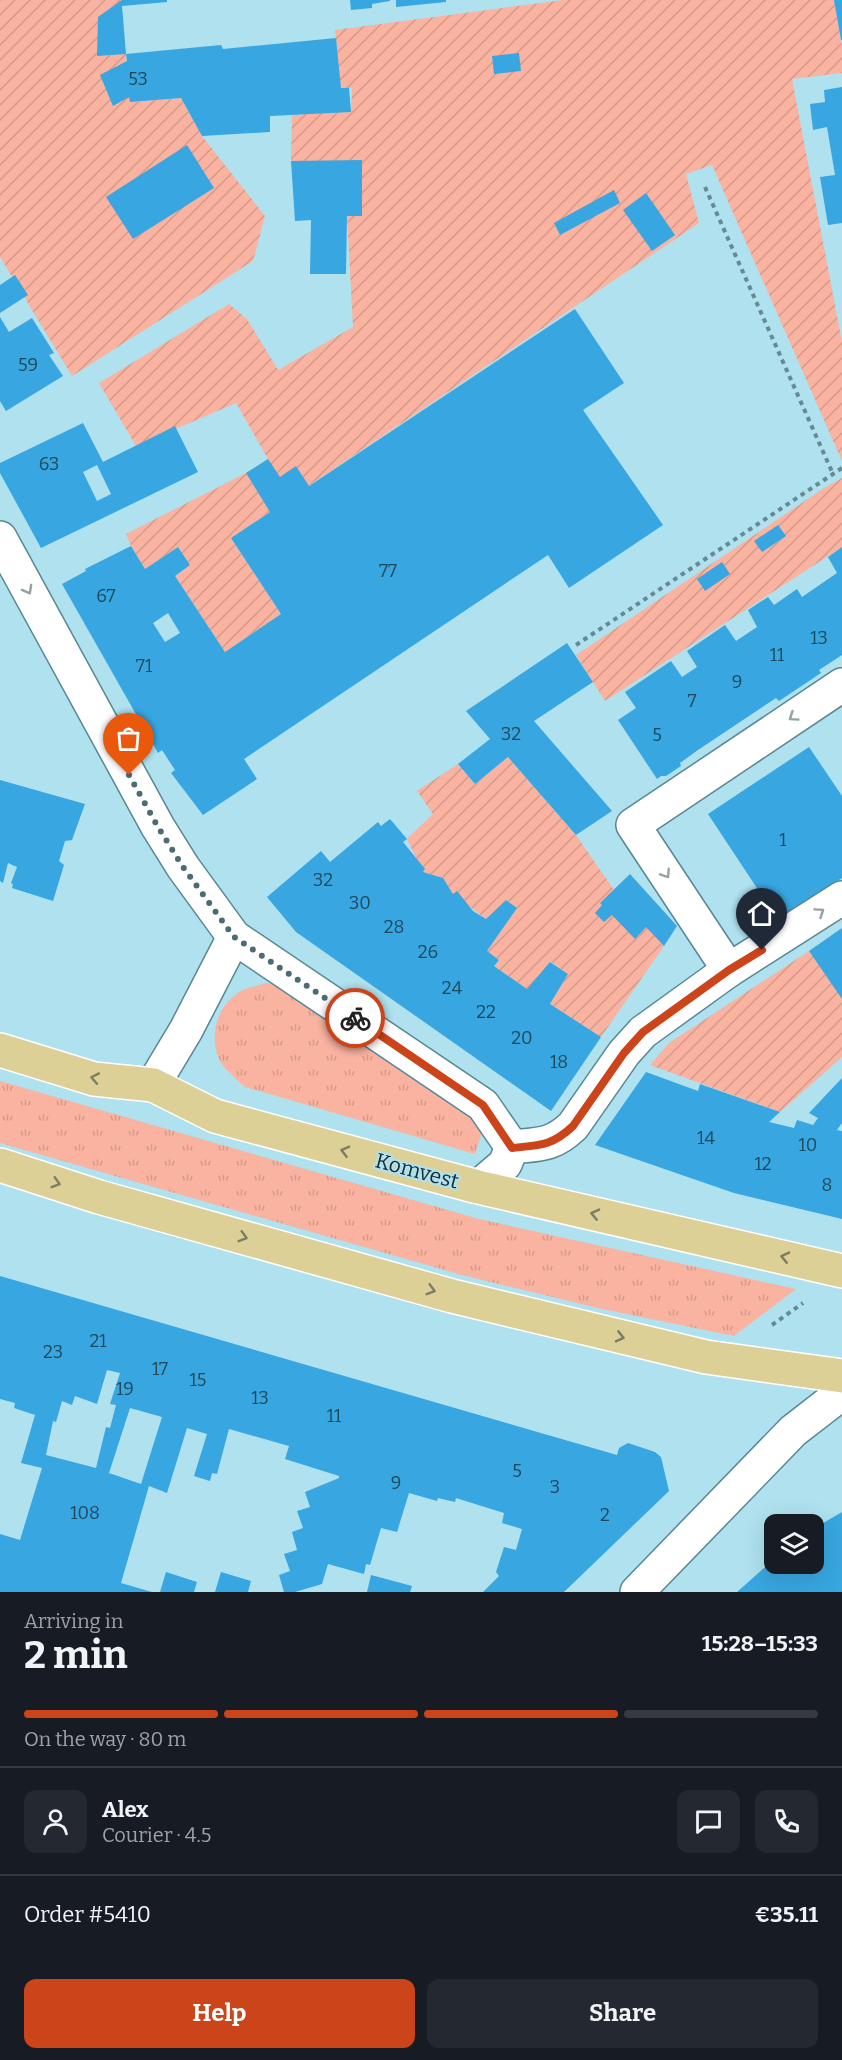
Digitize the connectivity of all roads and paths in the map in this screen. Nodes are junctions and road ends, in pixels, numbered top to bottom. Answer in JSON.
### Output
{"nodes":[{"id":1,"x":705,"y":187,"type":"dead end"},
{"id":2,"x":842,"y":468,"type":"edge"},
{"id":3,"x":833,"y":474,"type":"junction"},
{"id":4,"x":0,"y":538,"type":"edge"},
{"id":5,"x":576,"y":645,"type":"dead end"},
{"id":6,"x":842,"y":685,"type":"edge"},
{"id":7,"x":842,"y":898,"type":"edge"},
{"id":8,"x":234,"y":937,"type":"junction"},
{"id":9,"x":729,"y":970,"type":"junction"},
{"id":10,"x":0,"y":1050,"type":"edge"},
{"id":11,"x":153,"y":1085,"type":"junction"},
{"id":12,"x":512,"y":1148,"type":"junction"},
{"id":13,"x":0,"y":1166,"type":"edge"},
{"id":14,"x":478,"y":1187,"type":"junction"},
{"id":15,"x":842,"y":1271,"type":"edge"},
{"id":16,"x":811,"y":1298,"type":"dead end"},
{"id":17,"x":763,"y":1332,"type":"dead end"},
{"id":18,"x":842,"y":1376,"type":"edge"},
{"id":19,"x":842,"y":1393,"type":"edge"},
{"id":20,"x":637,"y":1592,"type":"edge"}],
"edges":[{"from":1,"to":3,"type":"path"},
{"from":2,"to":3,"type":"path"},
{"from":3,"to":5,"type":"path"},
{"from":4,"to":8,"type":"street","one_way":true},
{"from":6,"to":9,"type":"street","one_way":true},
{"from":9,"to":7,"type":"street","one_way":true},
{"from":8,"to":11,"type":"street"},
{"from":8,"to":12,"type":"street"},
{"from":9,"to":12,"type":"street"},
{"from":11,"to":10,"type":"main road","name":"Komvest","one_way":true},
{"from":14,"to":11,"type":"main road","name":"Komvest","one_way":true},
{"from":12,"to":14,"type":"street"},
{"from":13,"to":18,"type":"main road","one_way":true},
{"from":15,"to":14,"type":"main road","name":"Komvest","one_way":true},
{"from":16,"to":17,"type":"path"},
{"from":19,"to":20,"type":"street"}]}
